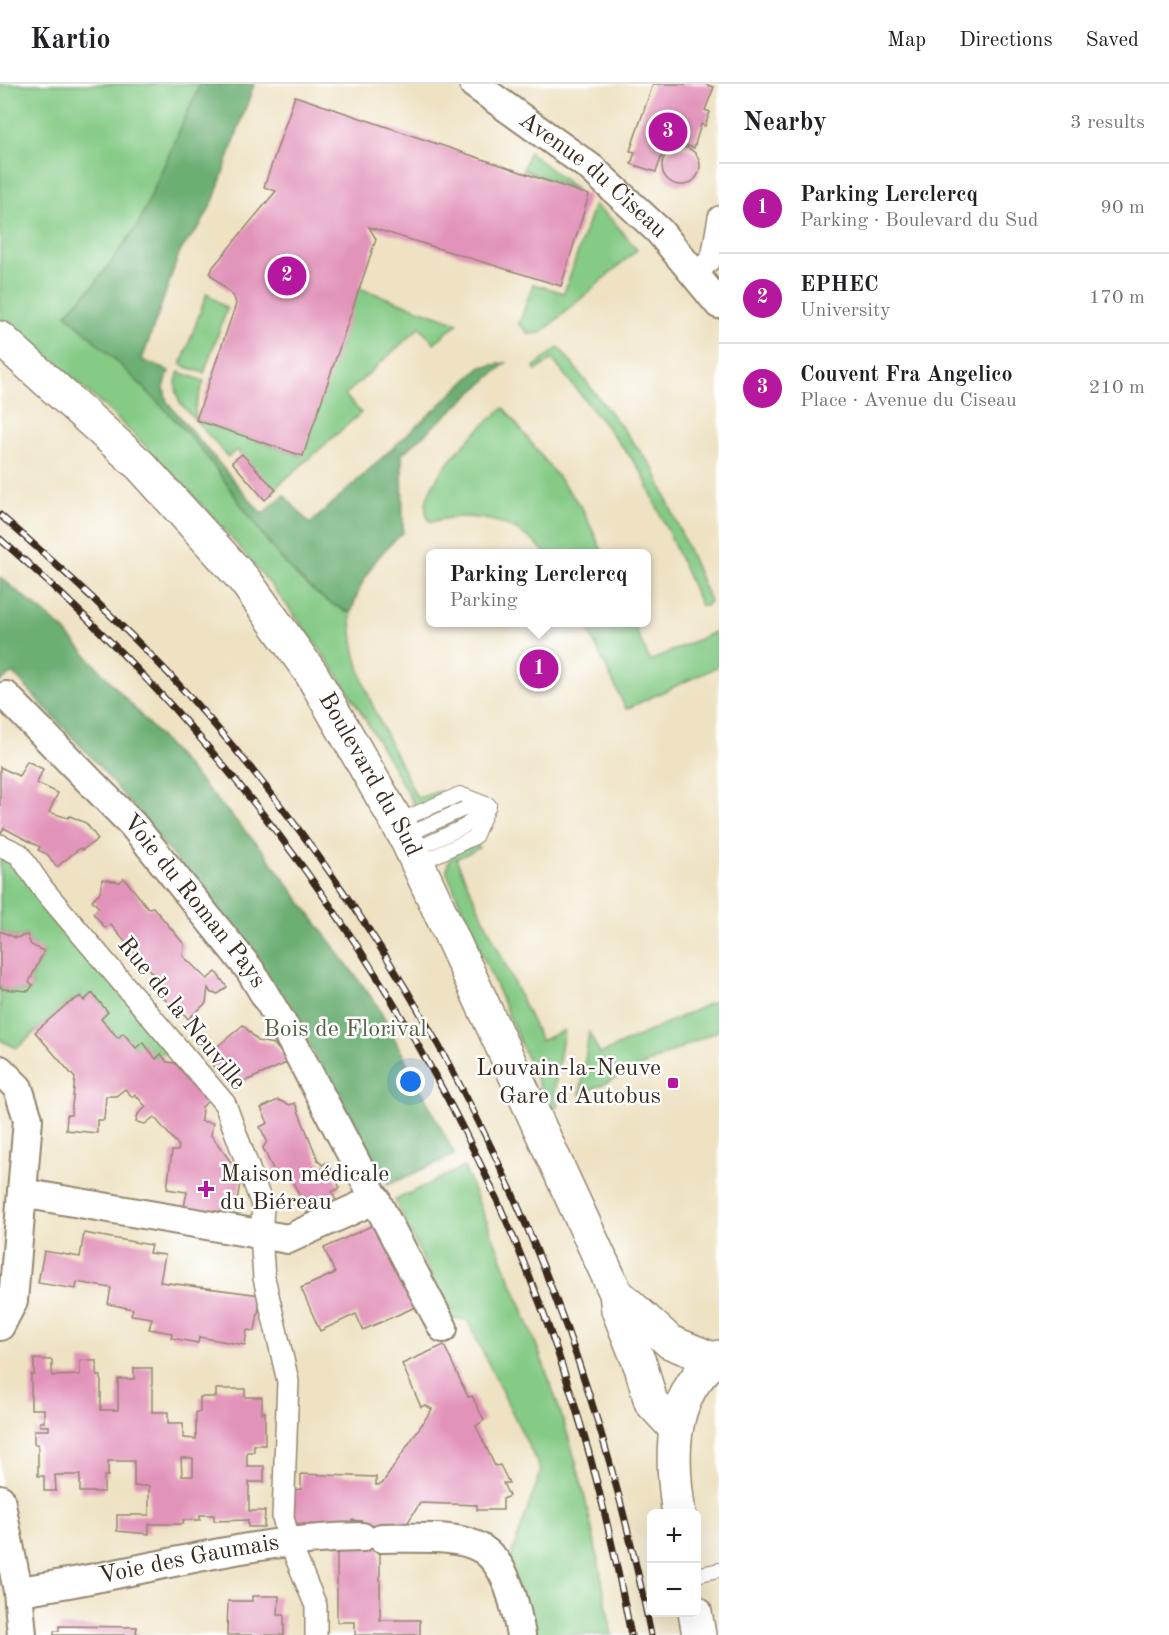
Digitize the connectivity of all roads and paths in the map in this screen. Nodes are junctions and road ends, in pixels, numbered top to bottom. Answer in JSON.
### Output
{"nodes":[{"id":1,"x":474,"y":84,"type":"edge"},
{"id":2,"x":719,"y":217,"type":"edge"},
{"id":3,"x":704,"y":280,"type":"edge"},
{"id":4,"x":719,"y":304,"type":"edge"},
{"id":5,"x":0,"y":338,"type":"edge"},
{"id":6,"x":6,"y":696,"type":"dead end"},
{"id":7,"x":408,"y":843,"type":"junction"},
{"id":8,"x":0,"y":845,"type":"edge"},
{"id":9,"x":0,"y":1070,"type":"edge"},
{"id":10,"x":22,"y":1193,"type":"junction"},
{"id":11,"x":376,"y":1199,"type":"junction"},
{"id":12,"x":261,"y":1235,"type":"junction"},
{"id":13,"x":616,"y":1293,"type":"junction"},
{"id":14,"x":0,"y":1326,"type":"edge"},
{"id":15,"x":443,"y":1328,"type":"dead end"},
{"id":16,"x":717,"y":1358,"type":"edge"},
{"id":17,"x":676,"y":1429,"type":"junction"},
{"id":18,"x":0,"y":1499,"type":"edge"},
{"id":19,"x":678,"y":1509,"type":"edge"},
{"id":20,"x":289,"y":1541,"type":"junction"},
{"id":21,"x":719,"y":1570,"type":"edge"},
{"id":22,"x":701,"y":1574,"type":"edge"},
{"id":23,"x":18,"y":1591,"type":"junction"},
{"id":24,"x":696,"y":1617,"type":"edge"},
{"id":25,"x":22,"y":1635,"type":"edge"},
{"id":26,"x":316,"y":1635,"type":"edge"},
{"id":27,"x":521,"y":1635,"type":"edge"},
{"id":28,"x":699,"y":1635,"type":"edge"}],
"edges":[{"from":1,"to":3,"type":"street","name":"Avenue du Ciseau"},
{"from":2,"to":3,"type":"street"},
{"from":3,"to":4,"type":"street","name":"Avenue du Ciseau"},
{"from":5,"to":7,"type":"main road","name":"Boulevard du Sud"},
{"from":6,"to":11,"type":"street","name":"Voie du Roman Pays"},
{"from":7,"to":7,"type":"lane"},
{"from":7,"to":13,"type":"main road","name":"Boulevard du Sud"},
{"from":8,"to":12,"type":"street","name":"Rue de la Neuville"},
{"from":9,"to":10,"type":"street"},
{"from":10,"to":12,"type":"street"},
{"from":10,"to":14,"type":"street"},
{"from":11,"to":12,"type":"street"},
{"from":11,"to":15,"type":"street","name":"Voie du Roman Pays"},
{"from":12,"to":20,"type":"street","name":"Rue de la Neuville"},
{"from":13,"to":16,"type":"main road","name":"Boulevard du Sud"},
{"from":13,"to":17,"type":"main road","name":"Boulevard du Sud"},
{"from":16,"to":17,"type":"main road"},
{"from":17,"to":19,"type":"main road"},
{"from":18,"to":23,"type":"street"},
{"from":20,"to":23,"type":"street","name":"Voie des Gaumais"},
{"from":20,"to":26,"type":"street","name":"Rue de la Neuville"},
{"from":20,"to":27,"type":"street","name":"Voie des Gaumais"},
{"from":21,"to":22,"type":"lane"},
{"from":23,"to":25,"type":"street"},
{"from":24,"to":28,"type":"main road"}]}
